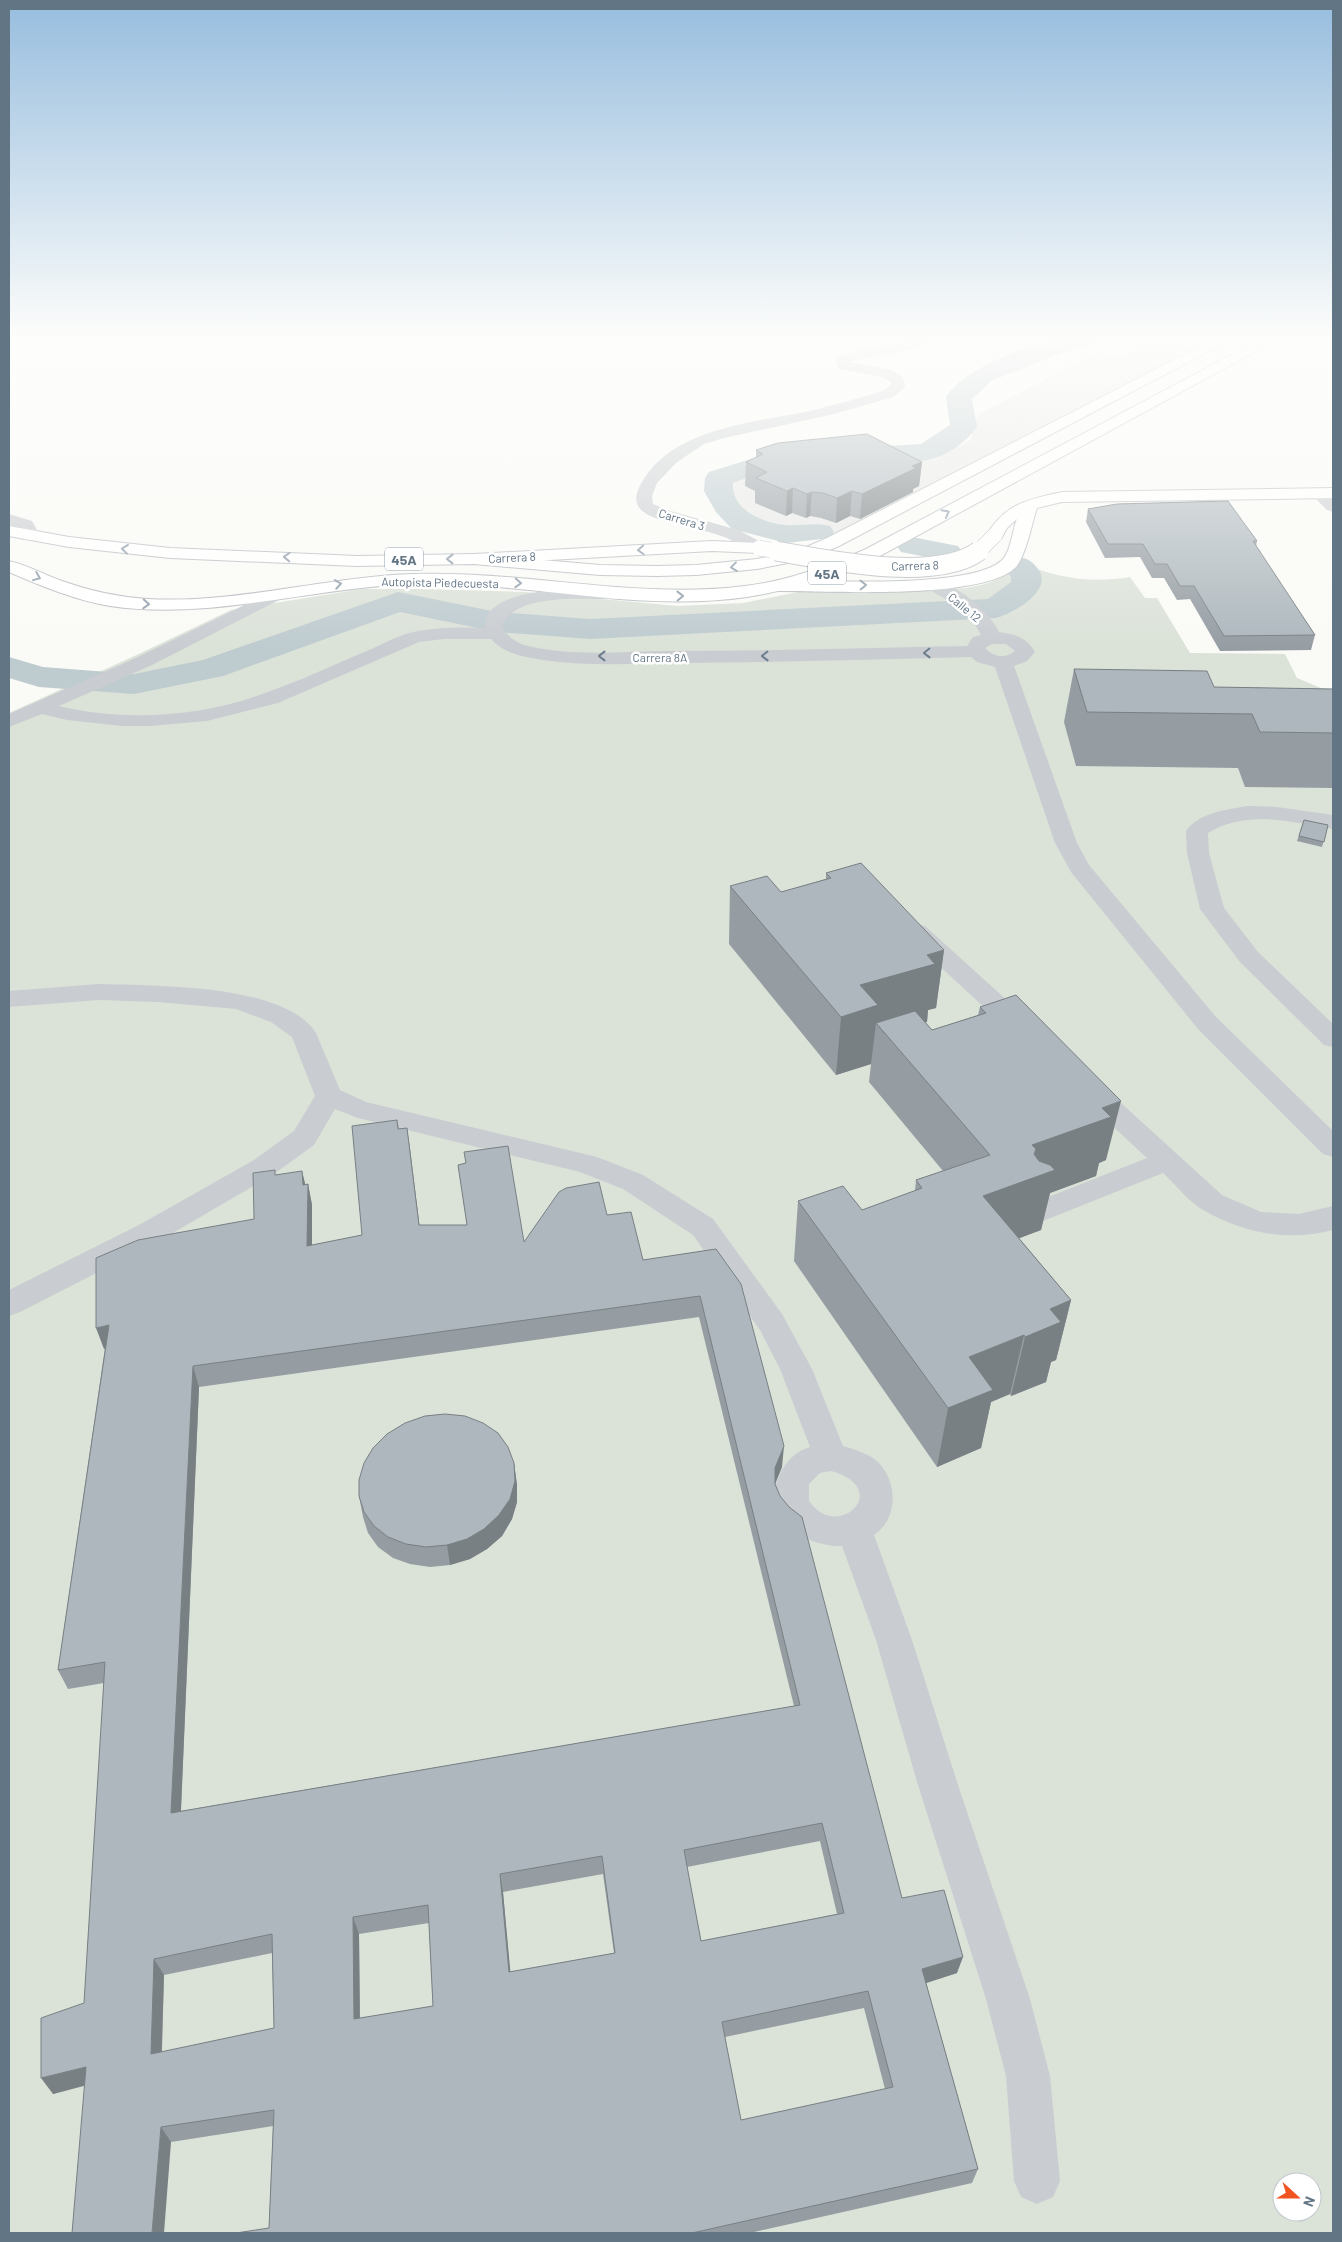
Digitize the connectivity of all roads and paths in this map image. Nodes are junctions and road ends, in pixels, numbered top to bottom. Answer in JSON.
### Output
{"nodes":[{"id":1,"x":700,"y":441,"type":"edge"},
{"id":2,"x":1030,"y":441,"type":"edge"},
{"id":3,"x":1081,"y":441,"type":"edge"},
{"id":4,"x":1329,"y":500,"type":"edge"},
{"id":5,"x":1030,"y":505,"type":"junction"},
{"id":6,"x":9,"y":520,"type":"edge"},
{"id":7,"x":9,"y":531,"type":"edge"},
{"id":8,"x":27,"y":536,"type":"junction"},
{"id":9,"x":1018,"y":539,"type":"junction"},
{"id":10,"x":760,"y":548,"type":"junction"},
{"id":11,"x":474,"y":559,"type":"junction"},
{"id":12,"x":850,"y":564,"type":"junction"},
{"id":13,"x":9,"y":566,"type":"edge"},
{"id":14,"x":931,"y":584,"type":"junction"},
{"id":15,"x":779,"y":586,"type":"junction"},
{"id":16,"x":618,"y":594,"type":"junction"},
{"id":17,"x":273,"y":596,"type":"junction"},
{"id":18,"x":494,"y":630,"type":"junction"},
{"id":19,"x":992,"y":638,"type":"junction"},
{"id":20,"x":976,"y":651,"type":"junction"},
{"id":21,"x":1003,"y":661,"type":"junction"},
{"id":22,"x":42,"y":708,"type":"junction"},
{"id":23,"x":9,"y":721,"type":"edge"},
{"id":24,"x":1333,"y":822,"type":"edge"},
{"id":25,"x":899,"y":915,"type":"edge"},
{"id":26,"x":9,"y":999,"type":"edge"},
{"id":27,"x":1333,"y":1038,"type":"edge"},
{"id":28,"x":1037,"y":1041,"type":"edge"},
{"id":29,"x":1073,"y":1075,"type":"edge"},
{"id":30,"x":329,"y":1096,"type":"junction"},
{"id":31,"x":1333,"y":1147,"type":"edge"},
{"id":32,"x":1167,"y":1161,"type":"junction"},
{"id":33,"x":1038,"y":1212,"type":"edge"},
{"id":34,"x":1333,"y":1217,"type":"edge"},
{"id":35,"x":9,"y":1304,"type":"edge"},
{"id":36,"x":831,"y":1457,"type":"junction"},
{"id":37,"x":854,"y":1529,"type":"junction"},
{"id":38,"x":1037,"y":2181,"type":"dead end"}],
"edges":[{"from":1,"to":10,"type":"street","name":"Carrera 3"},
{"from":2,"to":11,"type":"main road","name":"Autopista Piedecuesta","number":"45A","one_way":true},
{"from":12,"to":3,"type":"main road","name":"Autopista Piedecuesta","number":"45A","one_way":true},
{"from":4,"to":5,"type":"main road","name":"Carrera 8"},
{"from":4,"to":9,"type":"main road","name":"Carrera 8"},
{"from":5,"to":9,"type":"main road"},
{"from":5,"to":10,"type":"main road","name":"Carrera 8","bridge":true},
{"from":6,"to":8,"type":"street"},
{"from":7,"to":8,"type":"main road","name":"Autopista Piedecuesta","number":"45A"},
{"from":11,"to":8,"type":"main road","name":"Autopista Piedecuesta","number":"45A","one_way":true},
{"from":9,"to":14,"type":"main road","name":"Carrera 8"},
{"from":10,"to":11,"type":"main road","name":"Carrera 8","one_way":true},
{"from":12,"to":14,"type":"main road","name":"Carrera 8"},
{"from":12,"to":15,"type":"main road","name":"Autopista Piedecuesta","number":"45A"},
{"from":13,"to":17,"type":"main road","name":"Autopista Piedecuesta","number":"45A","one_way":true},
{"from":15,"to":14,"type":"main road","name":"Carrera 8","one_way":true},
{"from":14,"to":19,"type":"street","name":"Calle 12"},
{"from":16,"to":15,"type":"main road","name":"Autopista Piedecuesta","number":"45A","one_way":true},
{"from":17,"to":16,"type":"main road","name":"Autopista Piedecuesta","number":"45A","one_way":true},
{"from":16,"to":18,"type":"street"},
{"from":17,"to":22,"type":"street"},
{"from":20,"to":18,"type":"street","name":"Carrera 8A","one_way":true},
{"from":18,"to":22,"type":"street"},
{"from":19,"to":20,"type":"street"},
{"from":19,"to":21,"type":"street"},
{"from":20,"to":21,"type":"street"},
{"from":21,"to":31,"type":"street"},
{"from":22,"to":23,"type":"street"},
{"from":24,"to":27,"type":"street"},
{"from":25,"to":28,"type":"street"},
{"from":26,"to":30,"type":"street"},
{"from":29,"to":32,"type":"street"},
{"from":30,"to":35,"type":"street"},
{"from":30,"to":36,"type":"street"},
{"from":32,"to":33,"type":"street"},
{"from":32,"to":34,"type":"street"},
{"from":36,"to":37,"type":"street"},
{"from":36,"to":37,"type":"street"},
{"from":37,"to":38,"type":"street"}]}
